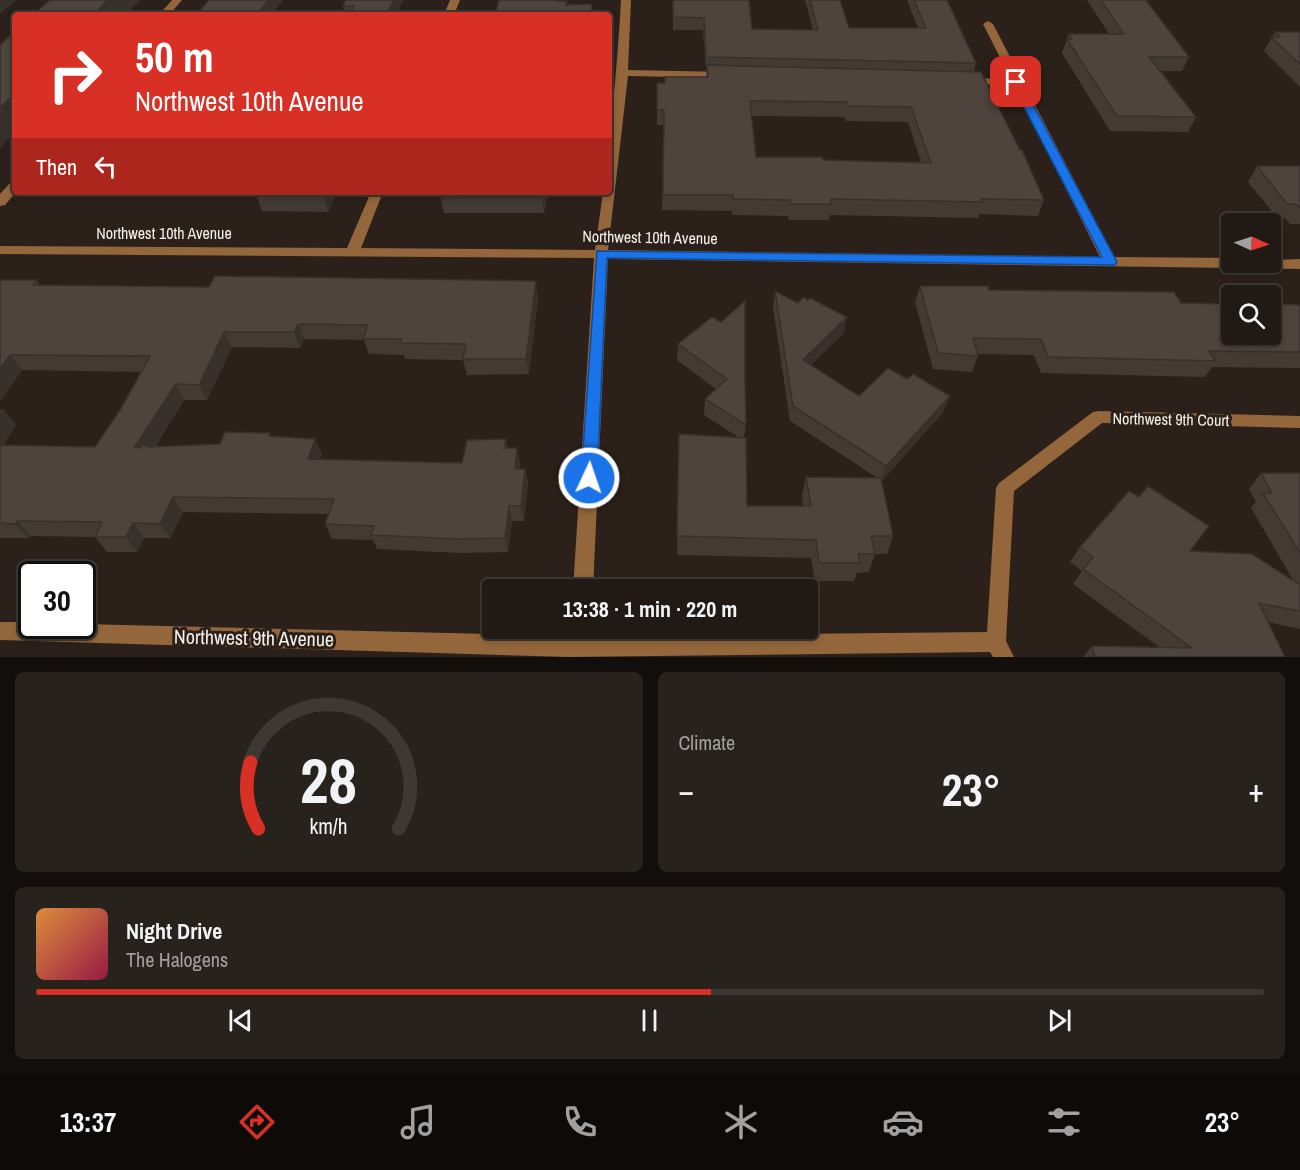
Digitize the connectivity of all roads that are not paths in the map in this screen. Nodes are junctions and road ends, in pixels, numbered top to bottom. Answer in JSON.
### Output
{"nodes":[{"id":1,"x":177,"y":0,"type":"edge"},
{"id":2,"x":626,"y":0,"type":"edge"},
{"id":3,"x":167,"y":12,"type":"edge"},
{"id":4,"x":988,"y":24,"type":"dead end"},
{"id":5,"x":623,"y":73,"type":"junction"},
{"id":6,"x":742,"y":76,"type":"edge"},
{"id":7,"x":957,"y":80,"type":"edge"},
{"id":8,"x":1016,"y":82,"type":"junction"},
{"id":9,"x":612,"y":166,"type":"edge"},
{"id":10,"x":12,"y":188,"type":"edge"},
{"id":11,"x":376,"y":195,"type":"edge"},
{"id":12,"x":608,"y":195,"type":"edge"},
{"id":13,"x":0,"y":202,"type":"edge"},
{"id":14,"x":0,"y":250,"type":"edge"},
{"id":15,"x":352,"y":252,"type":"junction"},
{"id":16,"x":601,"y":254,"type":"junction"},
{"id":17,"x":1110,"y":262,"type":"junction"},
{"id":18,"x":1300,"y":264,"type":"edge"},
{"id":19,"x":1300,"y":422,"type":"edge"},
{"id":20,"x":584,"y":579,"type":"edge"},
{"id":21,"x":0,"y":631,"type":"edge"},
{"id":22,"x":580,"y":644,"type":"edge"},
{"id":23,"x":1000,"y":650,"type":"edge"}],
"edges":[{"from":1,"to":3,"type":"street"},
{"from":2,"to":5,"type":"street"},
{"from":4,"to":8,"type":"street"},
{"from":5,"to":6,"type":"street"},
{"from":5,"to":9,"type":"street"},
{"from":7,"to":8,"type":"street"},
{"from":8,"to":17,"type":"street"},
{"from":10,"to":13,"type":"street"},
{"from":11,"to":15,"type":"street"},
{"from":12,"to":16,"type":"street"},
{"from":14,"to":15,"type":"street","name":"Northwest 10th Avenue"},
{"from":15,"to":16,"type":"street","name":"Northwest 10th Avenue"},
{"from":16,"to":17,"type":"street","name":"Northwest 10th Avenue"},
{"from":16,"to":20,"type":"street"},
{"from":17,"to":18,"type":"street","name":"Northwest 10th Avenue"},
{"from":19,"to":23,"type":"street","name":"Northwest 9th Court"},
{"from":21,"to":22,"type":"street","name":"Northwest 9th Avenue"},
{"from":22,"to":23,"type":"street","name":"Northwest 9th Avenue"}]}
